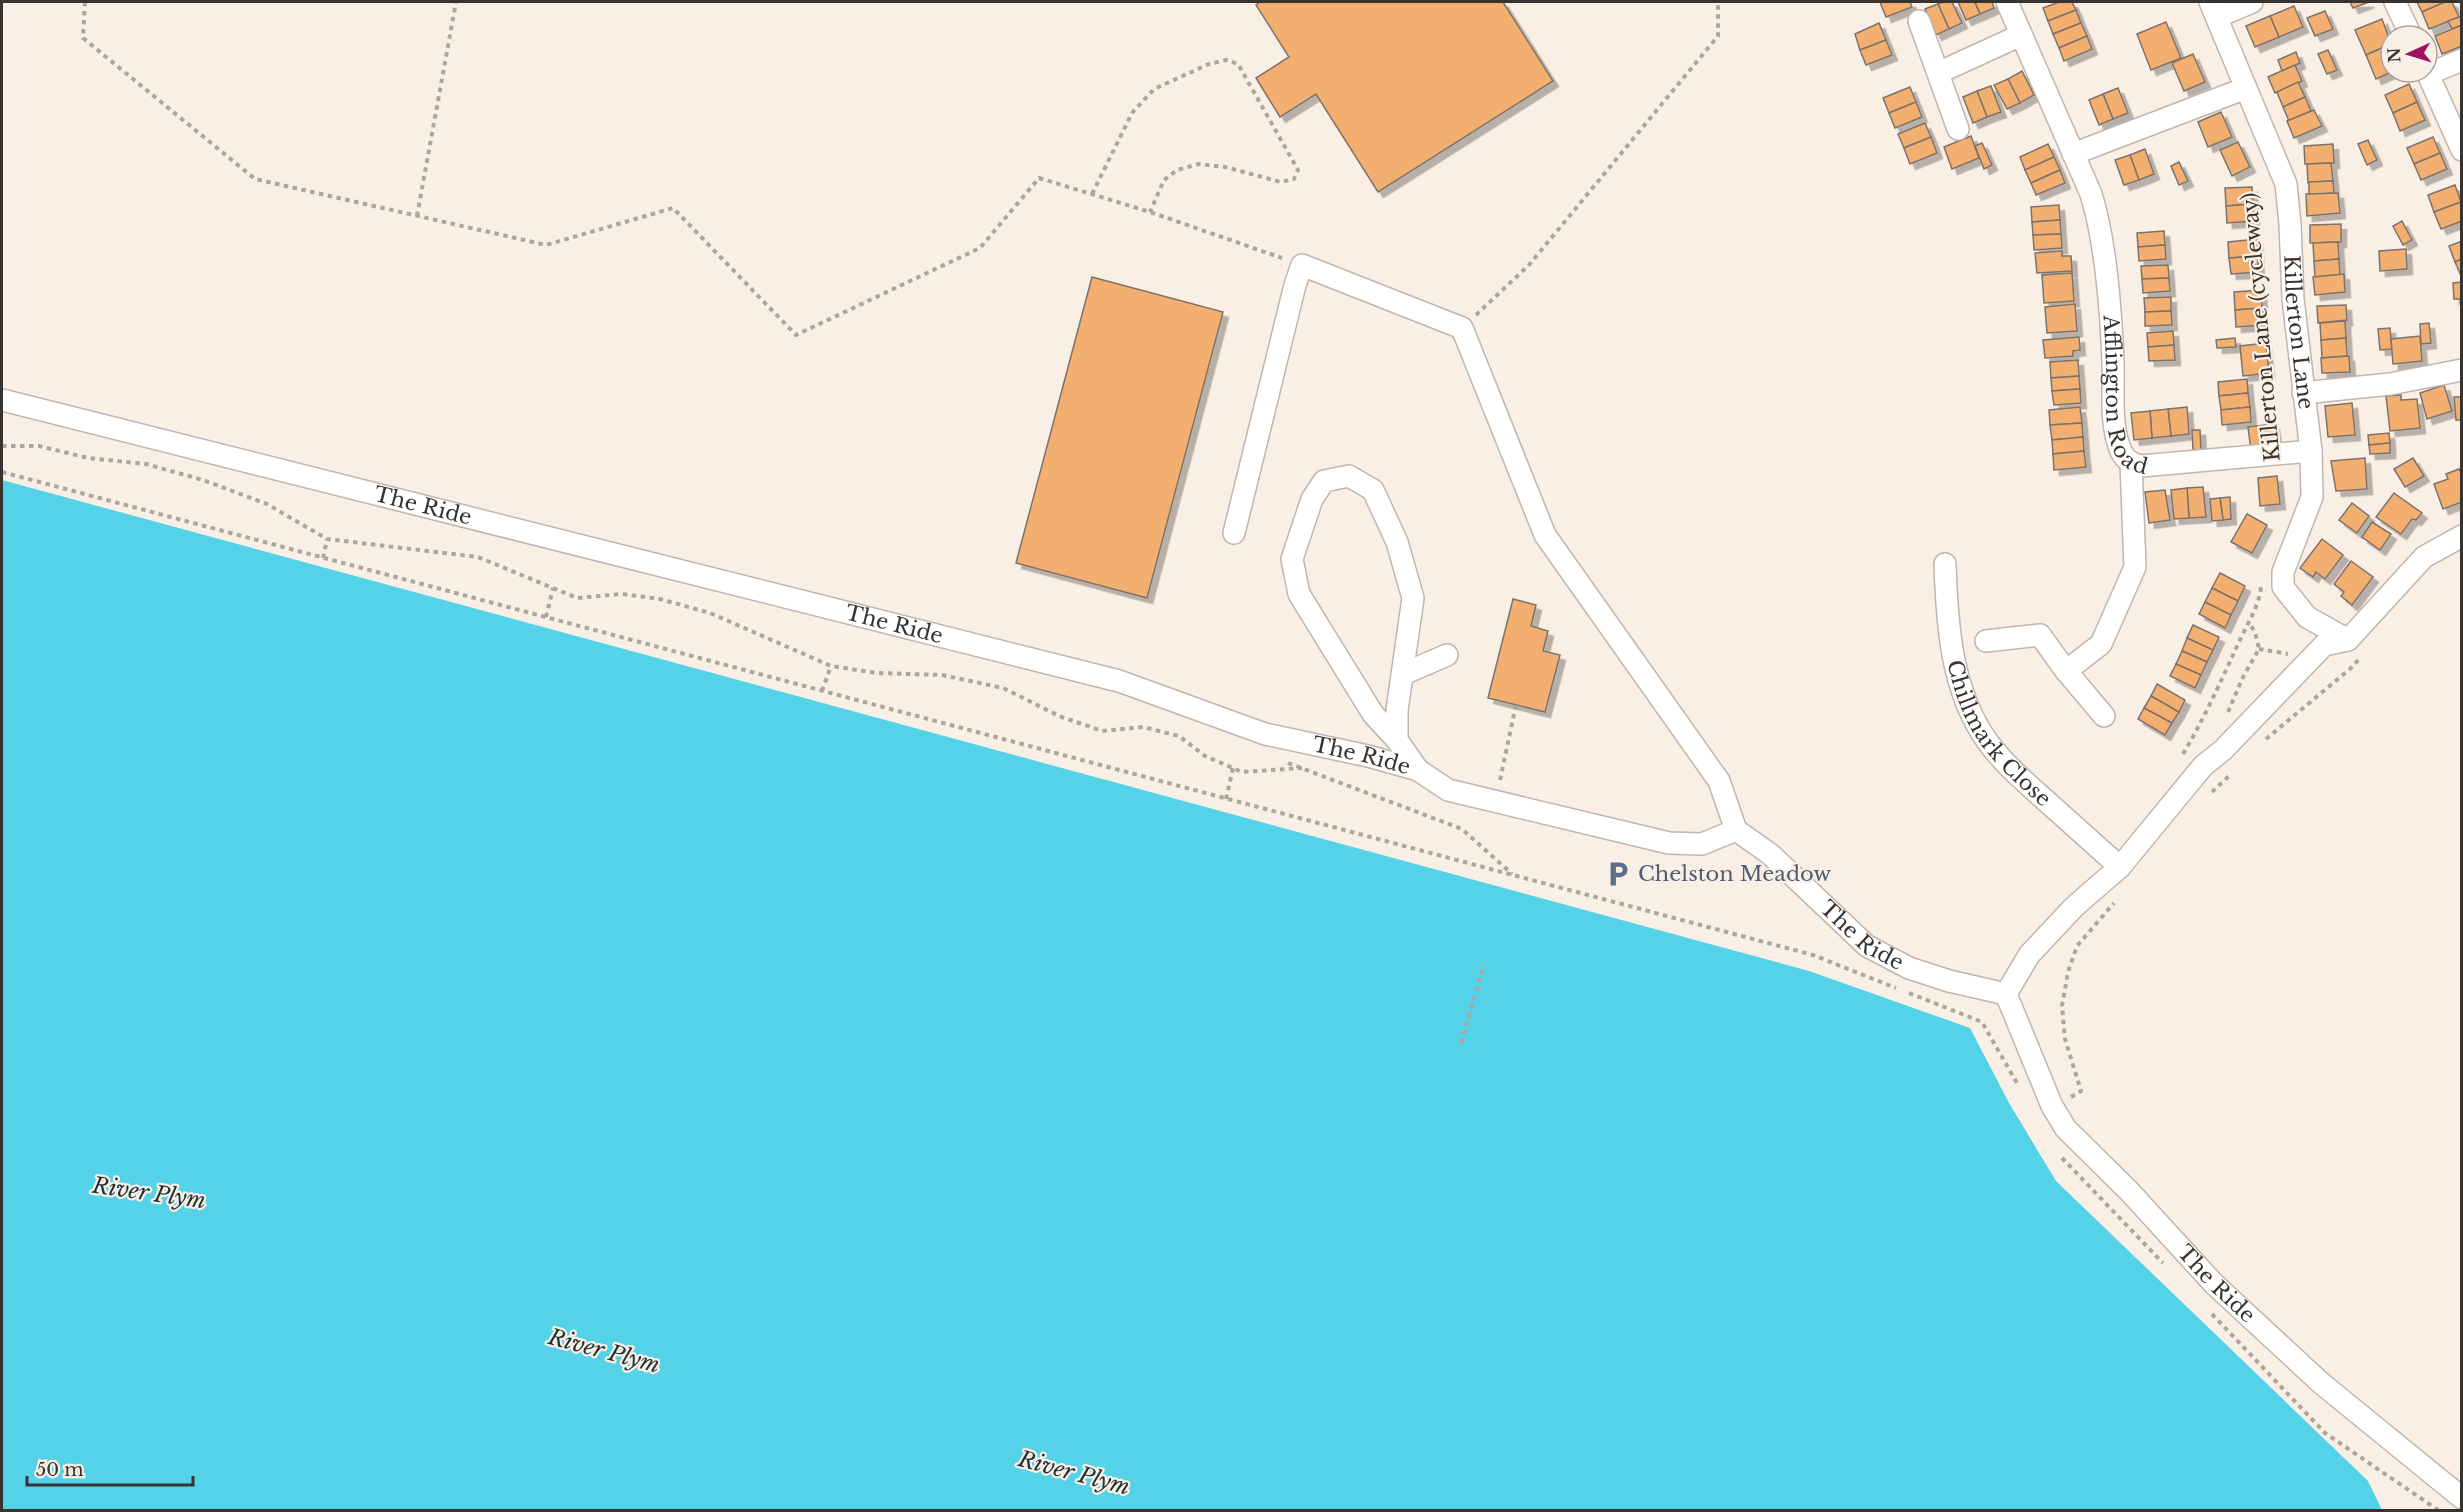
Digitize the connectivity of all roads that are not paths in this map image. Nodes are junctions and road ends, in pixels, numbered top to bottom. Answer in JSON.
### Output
{"nodes":[{"id":1,"x":2007,"y":2,"type":"edge"},
{"id":2,"x":2252,"y":2,"type":"edge"},
{"id":3,"x":2396,"y":2,"type":"edge"},
{"id":4,"x":2213,"y":9,"type":"edge"},
{"id":5,"x":1919,"y":21,"type":"dead end"},
{"id":6,"x":2406,"y":24,"type":"edge"},
{"id":7,"x":2021,"y":35,"type":"junction"},
{"id":8,"x":2462,"y":60,"type":"edge"},
{"id":9,"x":2439,"y":69,"type":"edge"},
{"id":10,"x":1938,"y":74,"type":"junction"},
{"id":11,"x":2432,"y":84,"type":"edge"},
{"id":12,"x":2246,"y":88,"type":"junction"},
{"id":13,"x":1958,"y":129,"type":"dead end"},
{"id":14,"x":2462,"y":150,"type":"edge"},
{"id":15,"x":2073,"y":154,"type":"junction"},
{"id":16,"x":2462,"y":370,"type":"edge"},
{"id":17,"x":2303,"y":393,"type":"junction"},
{"id":18,"x":2,"y":400,"type":"edge"},
{"id":19,"x":2311,"y":451,"type":"junction"},
{"id":20,"x":2131,"y":464,"type":"junction"},
{"id":21,"x":1234,"y":533,"type":"dead end"},
{"id":22,"x":2462,"y":536,"type":"edge"},
{"id":23,"x":1945,"y":564,"type":"dead end"},
{"id":24,"x":2348,"y":640,"type":"junction"},
{"id":25,"x":1986,"y":641,"type":"dead end"},
{"id":26,"x":1447,"y":655,"type":"dead end"},
{"id":27,"x":2066,"y":671,"type":"junction"},
{"id":28,"x":1403,"y":674,"type":"junction"},
{"id":29,"x":2104,"y":716,"type":"dead end"},
{"id":30,"x":1397,"y":740,"type":"junction"},
{"id":31,"x":1418,"y":770,"type":"junction"},
{"id":32,"x":1736,"y":830,"type":"junction"},
{"id":33,"x":2120,"y":867,"type":"junction"},
{"id":34,"x":2006,"y":993,"type":"junction"},
{"id":35,"x":2462,"y":1498,"type":"edge"}],
"edges":[{"from":1,"to":7,"type":"street","name":"Afflington Road"},
{"from":2,"to":4,"type":"street"},
{"from":3,"to":6,"type":"street"},
{"from":4,"to":12,"type":"street","name":"Killerton Lane"},
{"from":5,"to":10,"type":"street"},
{"from":7,"to":10,"type":"street"},
{"from":7,"to":15,"type":"street","name":"Afflington Road"},
{"from":8,"to":9,"type":"street"},
{"from":10,"to":13,"type":"street"},
{"from":11,"to":14,"type":"street"},
{"from":12,"to":15,"type":"street"},
{"from":12,"to":17,"type":"street","name":"Killerton Lane"},
{"from":15,"to":20,"type":"street","name":"Afflington Road"},
{"from":16,"to":17,"type":"street"},
{"from":17,"to":19,"type":"street","name":"Killerton Lane"},
{"from":18,"to":31,"type":"street","name":"The Ride"},
{"from":19,"to":20,"type":"street","name":"Afflington Road"},
{"from":19,"to":24,"type":"street","name":"Killerton Lane"},
{"from":20,"to":27,"type":"street"},
{"from":21,"to":32,"type":"street"},
{"from":22,"to":24,"type":"street"},
{"from":23,"to":33,"type":"street","name":"Chillmark Close"},
{"from":24,"to":33,"type":"street"},
{"from":25,"to":27,"type":"street"},
{"from":26,"to":28,"type":"street"},
{"from":27,"to":29,"type":"street"},
{"from":28,"to":30,"type":"street"},
{"from":28,"to":30,"type":"street"},
{"from":30,"to":31,"type":"street"},
{"from":31,"to":32,"type":"street","name":"The Ride"},
{"from":32,"to":34,"type":"street","name":"The Ride"},
{"from":33,"to":34,"type":"street"},
{"from":34,"to":35,"type":"street","name":"The Ride"}]}
